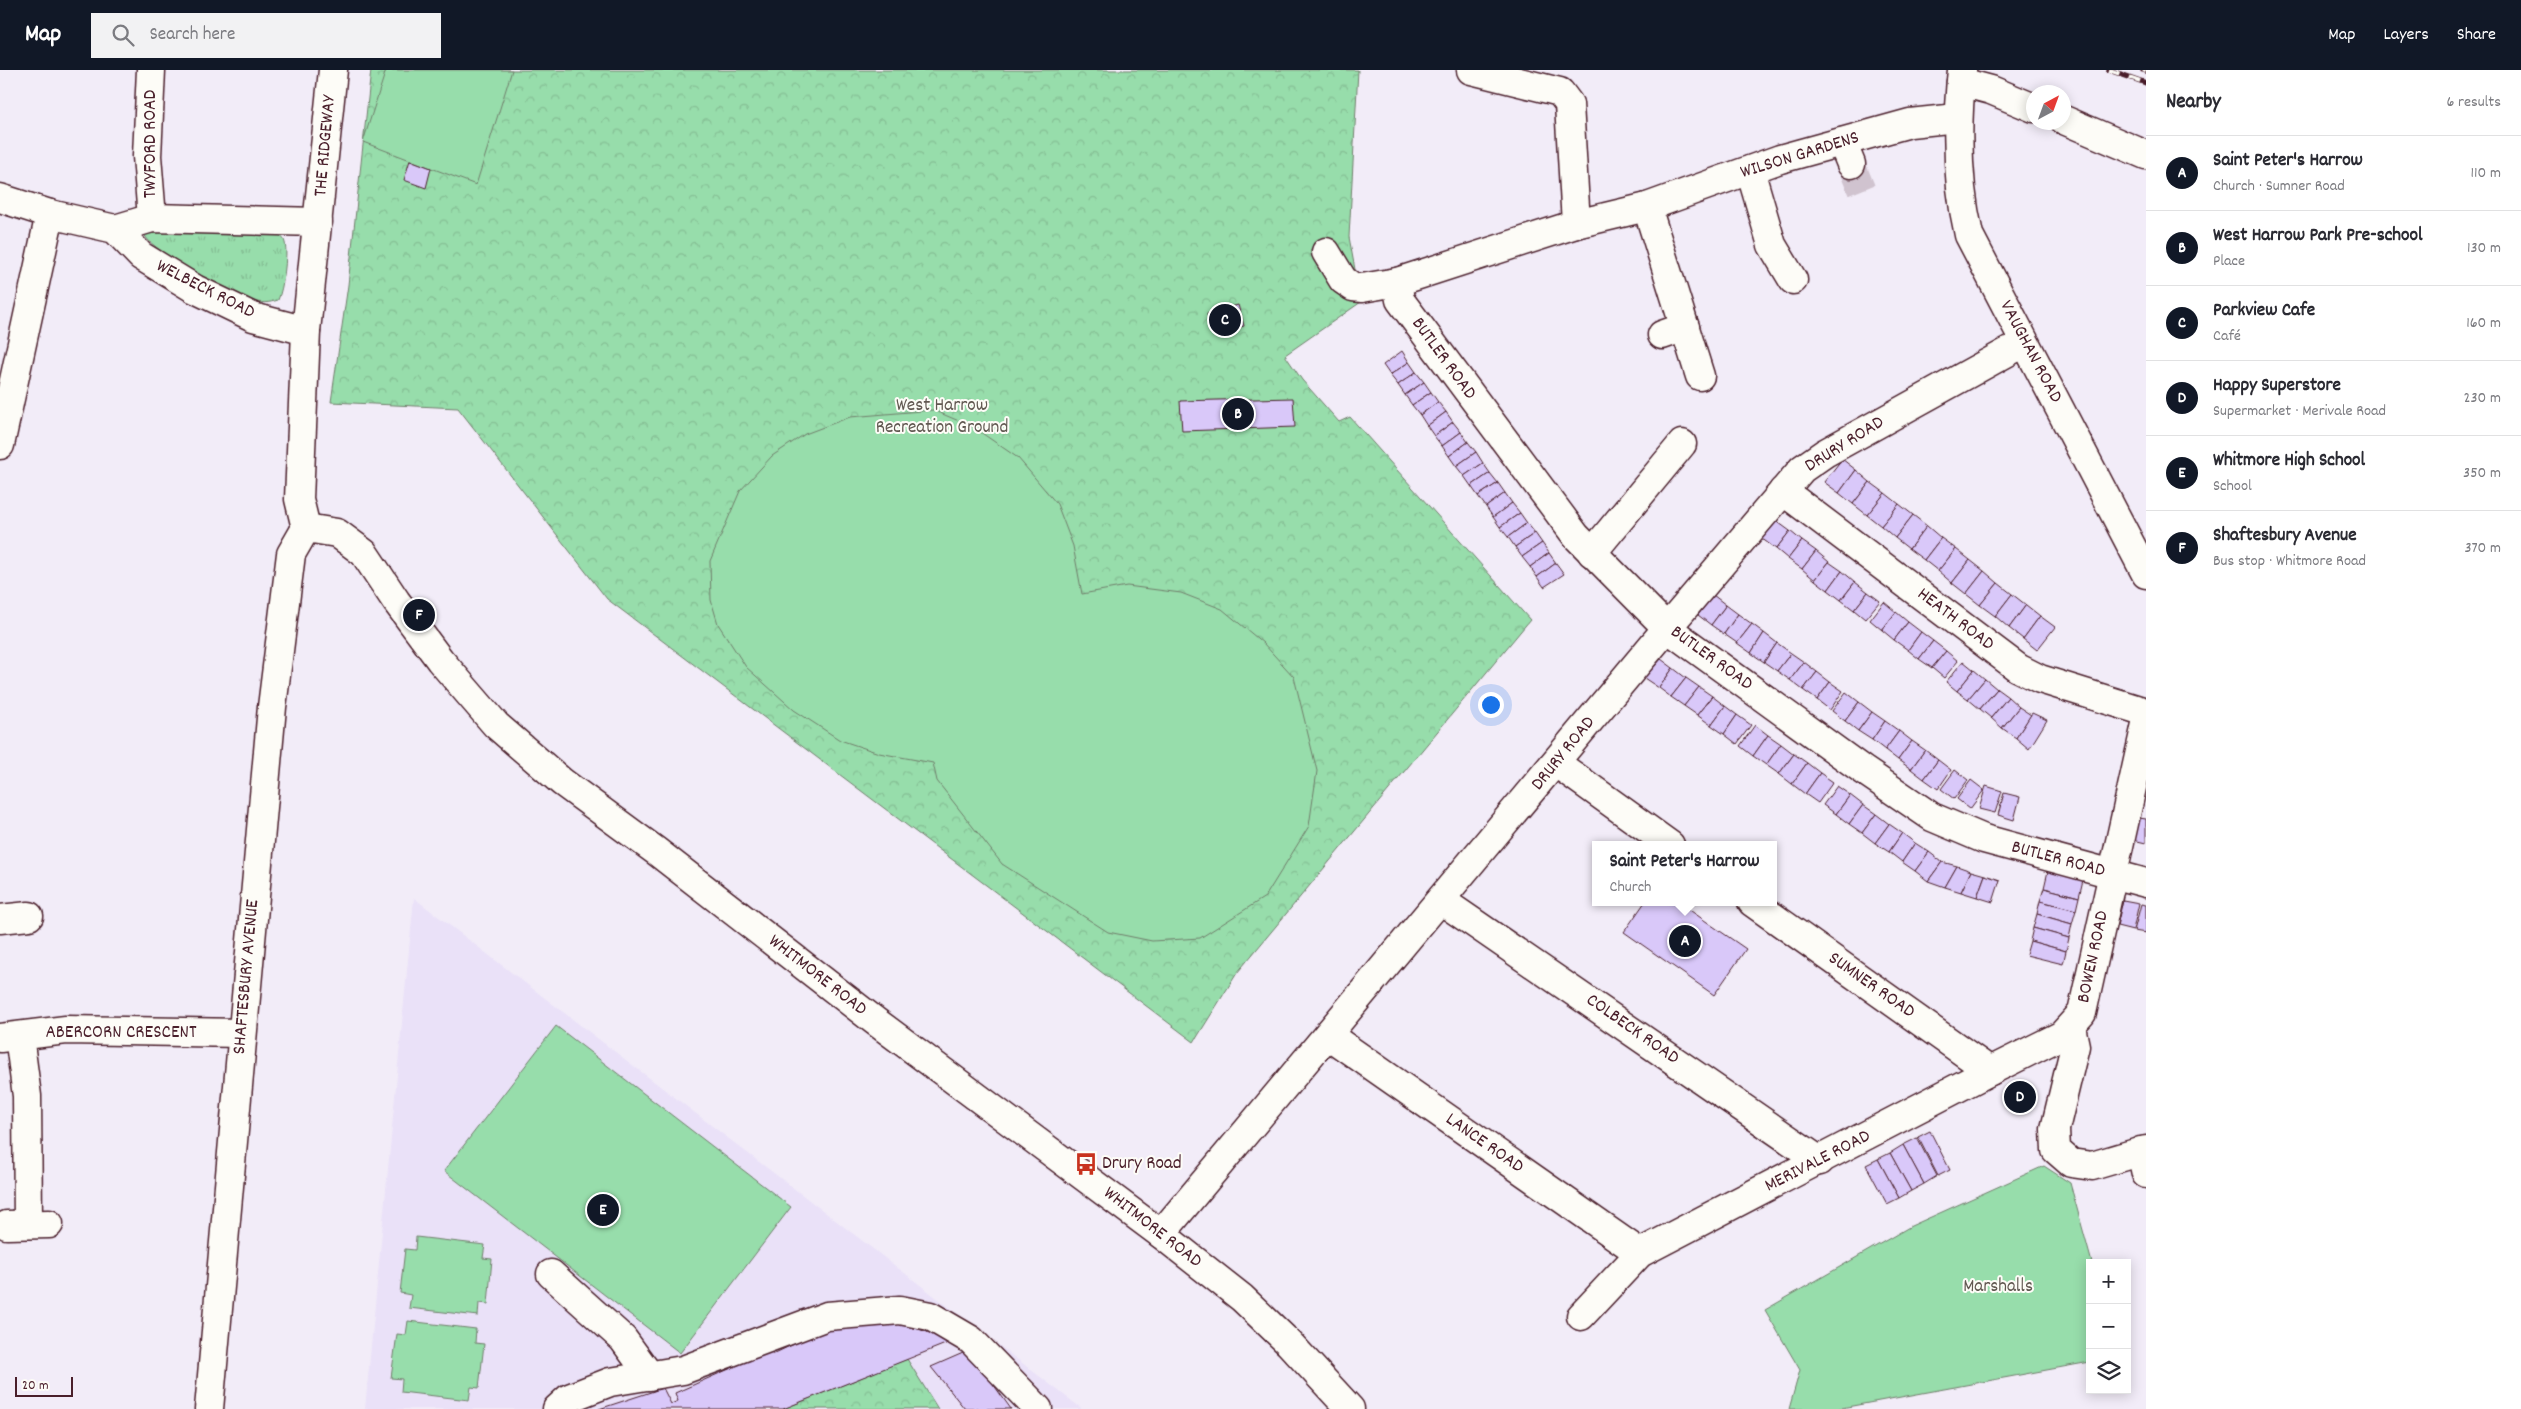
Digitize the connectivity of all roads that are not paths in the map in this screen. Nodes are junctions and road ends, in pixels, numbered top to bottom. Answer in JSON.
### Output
{"nodes":[{"id":1,"x":151,"y":70,"type":"edge"},
{"id":2,"x":333,"y":70,"type":"edge"},
{"id":3,"x":1471,"y":70,"type":"edge"},
{"id":4,"x":1961,"y":76,"type":"edge"},
{"id":5,"x":2026,"y":105,"type":"edge"},
{"id":6,"x":1957,"y":118,"type":"junction"},
{"id":7,"x":2071,"y":123,"type":"edge"},
{"id":8,"x":2146,"y":155,"type":"edge"},
{"id":9,"x":1750,"y":170,"type":"junction"},
{"id":10,"x":0,"y":198,"type":"edge"},
{"id":11,"x":1647,"y":207,"type":"junction"},
{"id":12,"x":50,"y":214,"type":"junction"},
{"id":13,"x":152,"y":218,"type":"junction"},
{"id":14,"x":318,"y":222,"type":"junction"},
{"id":15,"x":1576,"y":224,"type":"junction"},
{"id":16,"x":115,"y":229,"type":"junction"},
{"id":17,"x":1326,"y":252,"type":"dead end"},
{"id":18,"x":1793,"y":280,"type":"dead end"},
{"id":19,"x":1397,"y":282,"type":"junction"},
{"id":20,"x":306,"y":331,"type":"junction"},
{"id":21,"x":2024,"y":343,"type":"junction"},
{"id":22,"x":1700,"y":376,"type":"dead end"},
{"id":23,"x":1682,"y":444,"type":"dead end"},
{"id":24,"x":0,"y":445,"type":"edge"},
{"id":25,"x":1783,"y":491,"type":"junction"},
{"id":26,"x":306,"y":528,"type":"junction"},
{"id":27,"x":1592,"y":552,"type":"junction"},
{"id":28,"x":2146,"y":574,"type":"edge"},
{"id":29,"x":1667,"y":628,"type":"junction"},
{"id":30,"x":2146,"y":712,"type":"edge"},
{"id":31,"x":2146,"y":724,"type":"edge"},
{"id":32,"x":1556,"y":763,"type":"junction"},
{"id":33,"x":1664,"y":841,"type":"edge"},
{"id":34,"x":2112,"y":874,"type":"junction"},
{"id":35,"x":2146,"y":882,"type":"edge"},
{"id":36,"x":1442,"y":901,"type":"junction"},
{"id":37,"x":1758,"y":906,"type":"edge"},
{"id":38,"x":29,"y":916,"type":"dead end"},
{"id":39,"x":0,"y":919,"type":"edge"},
{"id":40,"x":2071,"y":1027,"type":"junction"},
{"id":41,"x":242,"y":1033,"type":"junction"},
{"id":42,"x":1328,"y":1035,"type":"junction"},
{"id":43,"x":9,"y":1037,"type":"edge"},
{"id":44,"x":1990,"y":1070,"type":"junction"},
{"id":45,"x":2144,"y":1158,"type":"edge"},
{"id":46,"x":1820,"y":1161,"type":"junction"},
{"id":47,"x":28,"y":1225,"type":"dead end"},
{"id":48,"x":1161,"y":1234,"type":"junction"},
{"id":49,"x":1640,"y":1253,"type":"junction"},
{"id":50,"x":551,"y":1274,"type":"dead end"},
{"id":51,"x":1581,"y":1316,"type":"dead end"},
{"id":52,"x":650,"y":1376,"type":"junction"},
{"id":53,"x":209,"y":1409,"type":"edge"},
{"id":54,"x":557,"y":1409,"type":"edge"},
{"id":55,"x":1038,"y":1409,"type":"edge"},
{"id":56,"x":1350,"y":1409,"type":"edge"}],
"edges":[{"from":1,"to":13,"type":"street","name":"TWYFORD ROAD"},
{"from":2,"to":14,"type":"street","name":"THE RIDGEWAY"},
{"from":3,"to":15,"type":"street"},
{"from":4,"to":5,"type":"street"},
{"from":4,"to":6,"type":"street","name":"VAUGHAN ROAD"},
{"from":6,"to":9,"type":"street","name":"WILSON GARDENS"},
{"from":6,"to":21,"type":"street","name":"VAUGHAN ROAD"},
{"from":7,"to":8,"type":"street"},
{"from":9,"to":11,"type":"street","name":"WILSON GARDENS"},
{"from":9,"to":18,"type":"street"},
{"from":10,"to":12,"type":"street"},
{"from":11,"to":15,"type":"street","name":"WILSON GARDENS"},
{"from":11,"to":22,"type":"street"},
{"from":12,"to":16,"type":"street"},
{"from":12,"to":24,"type":"street"},
{"from":13,"to":14,"type":"street"},
{"from":13,"to":16,"type":"street"},
{"from":14,"to":20,"type":"street"},
{"from":15,"to":19,"type":"street","name":"WILSON GARDENS"},
{"from":16,"to":20,"type":"street","name":"WELBECK ROAD"},
{"from":17,"to":19,"type":"street","name":"WILSON GARDENS"},
{"from":19,"to":27,"type":"street","name":"BUTLER ROAD"},
{"from":20,"to":26,"type":"street"},
{"from":21,"to":25,"type":"street","name":"DRURY ROAD"},
{"from":21,"to":28,"type":"street","name":"VAUGHAN ROAD"},
{"from":23,"to":27,"type":"street"},
{"from":25,"to":29,"type":"street","name":"DRURY ROAD"},
{"from":25,"to":30,"type":"street","name":"HEATH ROAD"},
{"from":26,"to":41,"type":"street","name":"SHAFTESBURY AVENUE"},
{"from":26,"to":48,"type":"street","name":"WHITMORE ROAD"},
{"from":27,"to":29,"type":"street","name":"BUTLER ROAD"},
{"from":29,"to":32,"type":"street","name":"DRURY ROAD"},
{"from":29,"to":34,"type":"street","name":"BUTLER ROAD"},
{"from":31,"to":34,"type":"street","name":"BOWEN ROAD"},
{"from":32,"to":33,"type":"street"},
{"from":32,"to":36,"type":"street","name":"DRURY ROAD"},
{"from":34,"to":35,"type":"street","name":"BUTLER ROAD"},
{"from":34,"to":40,"type":"street","name":"BOWEN ROAD"},
{"from":36,"to":42,"type":"street","name":"DRURY ROAD"},
{"from":36,"to":46,"type":"street","name":"COLBECK ROAD"},
{"from":37,"to":44,"type":"street","name":"SUMNER ROAD"},
{"from":38,"to":39,"type":"street"},
{"from":40,"to":44,"type":"street","name":"MERIVALE ROAD"},
{"from":40,"to":45,"type":"street","name":"BOWEN ROAD"},
{"from":41,"to":43,"type":"street","name":"ABERCORN CRESCENT"},
{"from":41,"to":53,"type":"street","name":"SHAFTESBURY AVENUE"},
{"from":42,"to":48,"type":"street","name":"DRURY ROAD"},
{"from":42,"to":49,"type":"street","name":"LANCE ROAD"},
{"from":43,"to":47,"type":"street"},
{"from":44,"to":46,"type":"street","name":"MERIVALE ROAD"},
{"from":46,"to":49,"type":"street","name":"MERIVALE ROAD"},
{"from":48,"to":56,"type":"street","name":"WHITMORE ROAD"},
{"from":49,"to":51,"type":"street","name":"MERIVALE ROAD"},
{"from":50,"to":52,"type":"street"},
{"from":52,"to":54,"type":"street"},
{"from":52,"to":55,"type":"street"}]}
